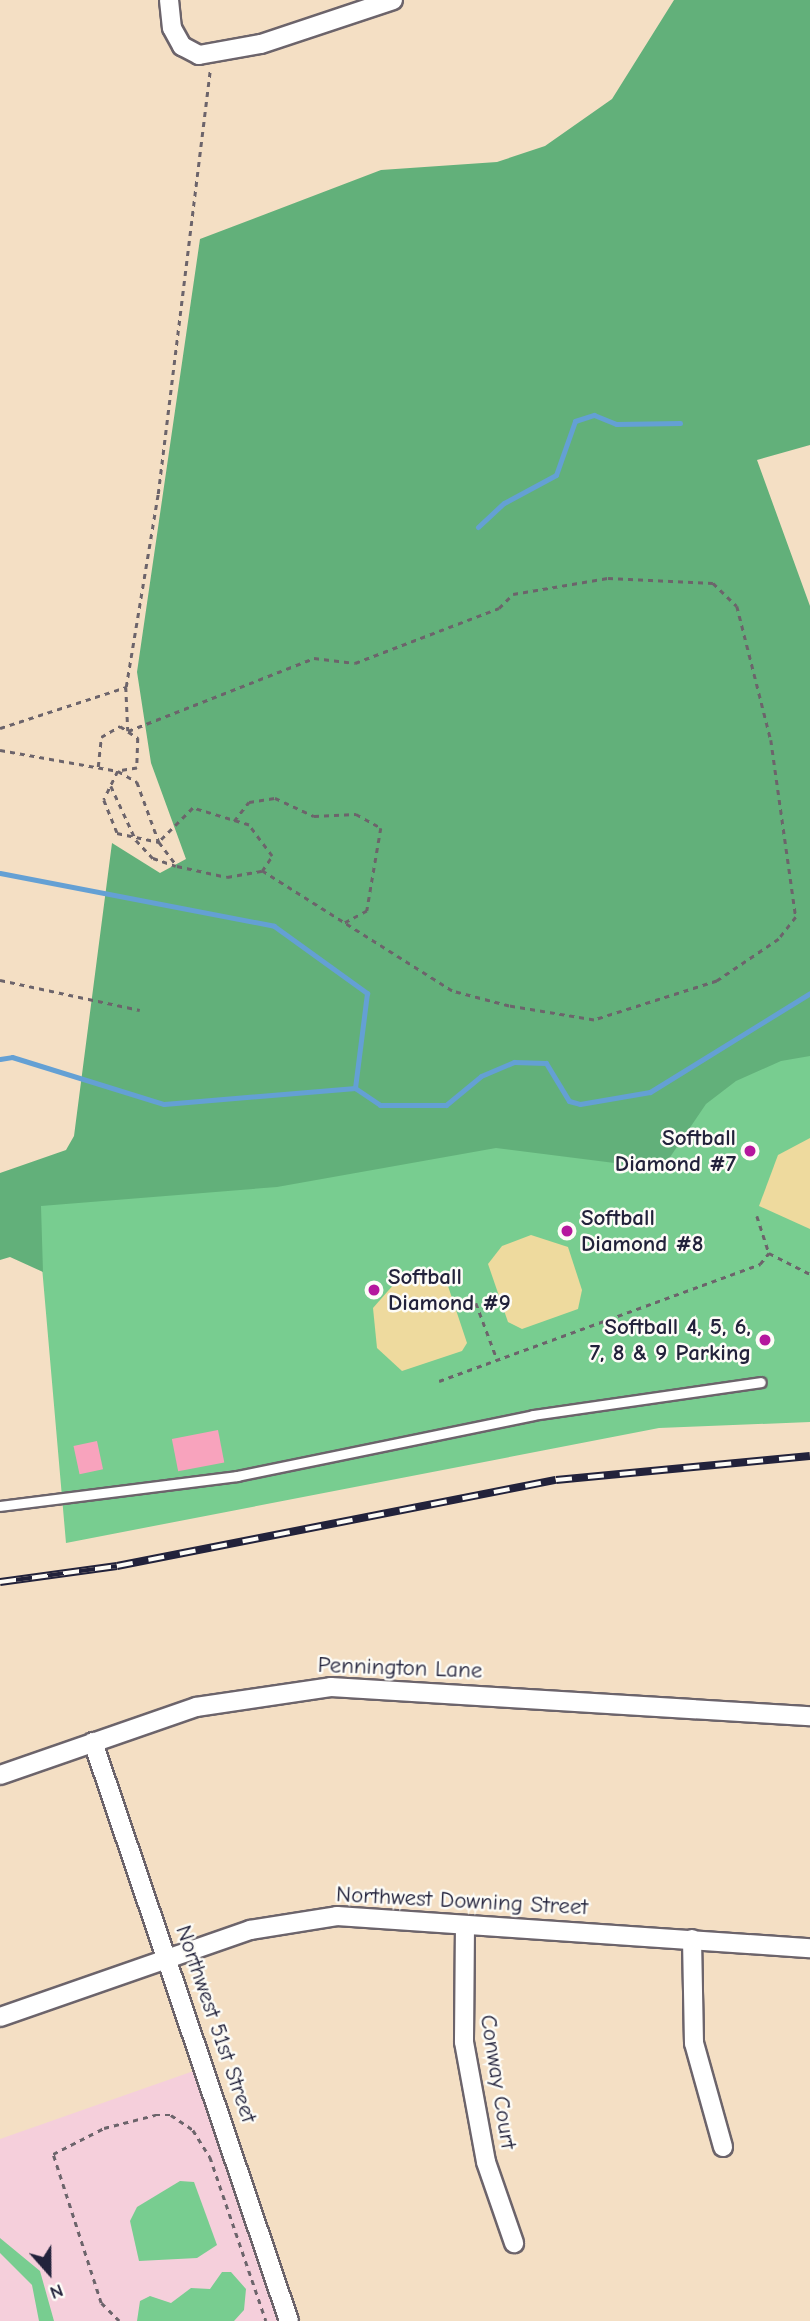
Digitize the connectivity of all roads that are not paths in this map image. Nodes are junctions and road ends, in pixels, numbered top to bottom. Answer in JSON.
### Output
{"nodes":[{"id":1,"x":169,"y":0,"type":"edge"},
{"id":2,"x":393,"y":0,"type":"edge"},
{"id":3,"x":761,"y":1382,"type":"dead end"},
{"id":4,"x":0,"y":1506,"type":"edge"},
{"id":5,"x":810,"y":1716,"type":"edge"},
{"id":6,"x":93,"y":1742,"type":"junction"},
{"id":7,"x":0,"y":1775,"type":"edge"},
{"id":8,"x":465,"y":1925,"type":"junction"},
{"id":9,"x":692,"y":1939,"type":"junction"},
{"id":10,"x":810,"y":1948,"type":"edge"},
{"id":11,"x":169,"y":1959,"type":"junction"},
{"id":12,"x":0,"y":2017,"type":"edge"},
{"id":13,"x":723,"y":2147,"type":"dead end"},
{"id":14,"x":514,"y":2243,"type":"dead end"},
{"id":15,"x":289,"y":2321,"type":"edge"}],
"edges":[{"from":1,"to":2,"type":"street"},
{"from":3,"to":4,"type":"lane"},
{"from":5,"to":6,"type":"street","name":"Pennington Lane"},
{"from":6,"to":7,"type":"street","name":"Pennington Lane"},
{"from":6,"to":11,"type":"street","name":"Northwest 51st Street"},
{"from":8,"to":9,"type":"street","name":"Northwest Downing Street"},
{"from":8,"to":11,"type":"street","name":"Northwest Downing Street"},
{"from":8,"to":14,"type":"street","name":"Conway Court"},
{"from":9,"to":10,"type":"street","name":"Northwest Downing Street"},
{"from":9,"to":13,"type":"street"},
{"from":11,"to":12,"type":"street","name":"Northwest Downing Street"},
{"from":11,"to":15,"type":"street","name":"Northwest 51st Street"}]}
